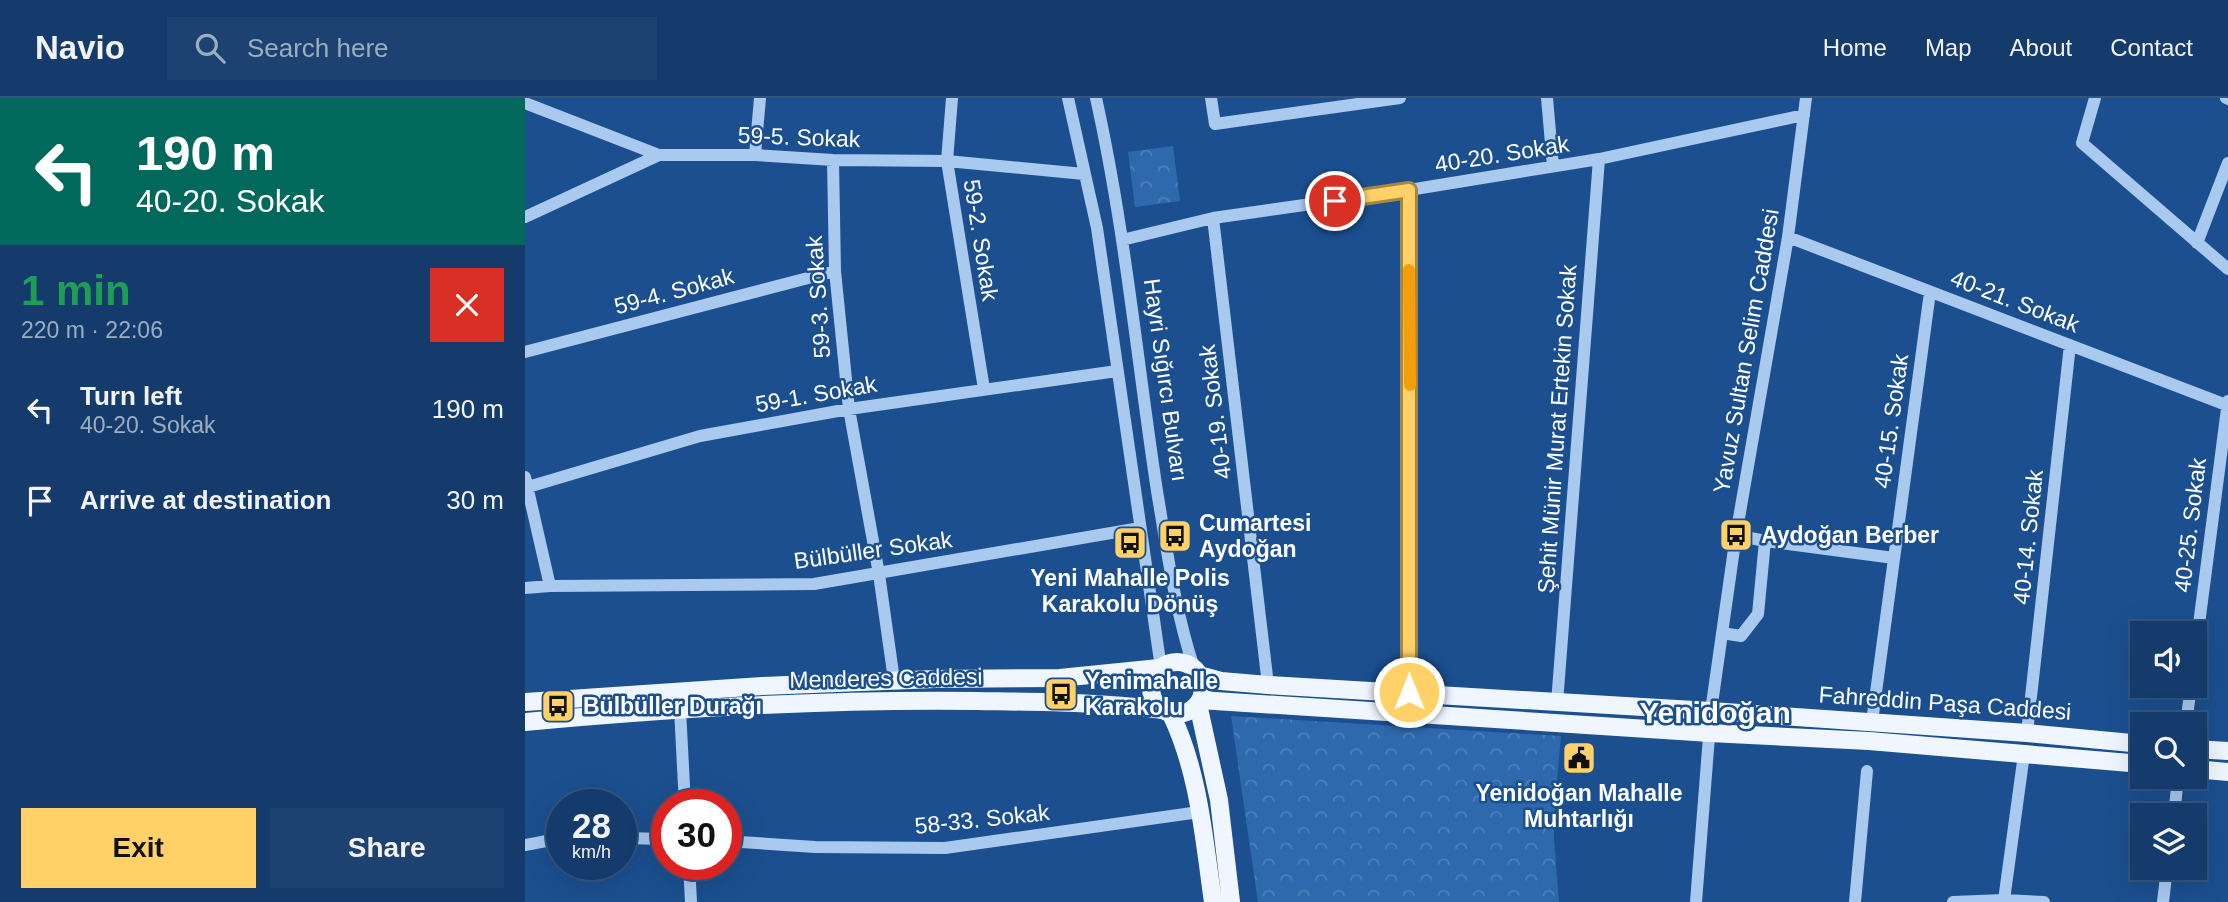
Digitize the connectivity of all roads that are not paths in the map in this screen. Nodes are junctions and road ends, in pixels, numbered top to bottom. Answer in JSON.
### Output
{"nodes":[{"id":1,"x":759,"y":98,"type":"edge"},
{"id":2,"x":953,"y":98,"type":"edge"},
{"id":3,"x":1068,"y":98,"type":"edge"},
{"id":4,"x":1096,"y":98,"type":"edge"},
{"id":5,"x":1211,"y":98,"type":"edge"},
{"id":6,"x":1400,"y":98,"type":"edge"},
{"id":7,"x":1546,"y":98,"type":"edge"},
{"id":8,"x":1806,"y":98,"type":"edge"},
{"id":9,"x":2095,"y":98,"type":"edge"},
{"id":10,"x":525,"y":103,"type":"edge"},
{"id":11,"x":1804,"y":115,"type":"junction"},
{"id":12,"x":659,"y":155,"type":"junction"},
{"id":13,"x":755,"y":155,"type":"junction"},
{"id":14,"x":1599,"y":159,"type":"junction"},
{"id":15,"x":834,"y":160,"type":"junction"},
{"id":16,"x":947,"y":161,"type":"junction"},
{"id":17,"x":2228,"y":163,"type":"edge"},
{"id":18,"x":1553,"y":166,"type":"junction"},
{"id":19,"x":1084,"y":174,"type":"junction"},
{"id":20,"x":1409,"y":190,"type":"junction"},
{"id":21,"x":525,"y":217,"type":"edge"},
{"id":22,"x":1213,"y":218,"type":"junction"},
{"id":23,"x":1788,"y":237,"type":"junction"},
{"id":24,"x":1122,"y":240,"type":"junction"},
{"id":25,"x":2197,"y":243,"type":"junction"},
{"id":26,"x":2228,"y":269,"type":"edge"},
{"id":27,"x":835,"y":271,"type":"junction"},
{"id":28,"x":1930,"y":292,"type":"junction"},
{"id":29,"x":2070,"y":345,"type":"junction"},
{"id":30,"x":525,"y":352,"type":"edge"},
{"id":31,"x":1117,"y":371,"type":"junction"},
{"id":32,"x":984,"y":389,"type":"junction"},
{"id":33,"x":2227,"y":403,"type":"edge"},
{"id":34,"x":849,"y":409,"type":"junction"},
{"id":35,"x":2225,"y":437,"type":"edge"},
{"id":36,"x":526,"y":482,"type":"edge"},
{"id":37,"x":1140,"y":527,"type":"junction"},
{"id":38,"x":1736,"y":535,"type":"junction"},
{"id":39,"x":1765,"y":541,"type":"junction"},
{"id":40,"x":1894,"y":558,"type":"junction"},
{"id":41,"x":879,"y":574,"type":"junction"},
{"id":42,"x":550,"y":586,"type":"junction"},
{"id":43,"x":525,"y":588,"type":"edge"},
{"id":44,"x":2200,"y":621,"type":"edge"},
{"id":45,"x":1722,"y":633,"type":"junction"},
{"id":46,"x":1160,"y":668,"type":"junction"},
{"id":47,"x":1197,"y":671,"type":"junction"},
{"id":48,"x":894,"y":680,"type":"junction"},
{"id":49,"x":1268,"y":685,"type":"junction"},
{"id":50,"x":1409,"y":692,"type":"junction"},
{"id":51,"x":525,"y":702,"type":"edge"},
{"id":52,"x":1199,"y":702,"type":"junction"},
{"id":53,"x":1557,"y":702,"type":"junction"},
{"id":54,"x":681,"y":709,"type":"junction"},
{"id":55,"x":1711,"y":711,"type":"junction"},
{"id":56,"x":1167,"y":712,"type":"junction"},
{"id":57,"x":525,"y":722,"type":"edge"},
{"id":58,"x":1872,"y":722,"type":"junction"},
{"id":59,"x":1710,"y":733,"type":"junction"},
{"id":60,"x":2027,"y":733,"type":"junction"},
{"id":61,"x":2130,"y":743,"type":"edge"},
{"id":62,"x":2207,"y":749,"type":"edge"},
{"id":63,"x":2228,"y":751,"type":"edge"},
{"id":64,"x":2024,"y":754,"type":"junction"},
{"id":65,"x":2130,"y":763,"type":"edge"},
{"id":66,"x":2207,"y":770,"type":"edge"},
{"id":67,"x":1867,"y":771,"type":"dead end"},
{"id":68,"x":2228,"y":772,"type":"edge"},
{"id":69,"x":684,"y":789,"type":"edge"},
{"id":70,"x":1199,"y":812,"type":"junction"},
{"id":71,"x":546,"y":841,"type":"edge"},
{"id":72,"x":742,"y":842,"type":"edge"},
{"id":73,"x":525,"y":845,"type":"edge"},
{"id":74,"x":690,"y":880,"type":"edge"},
{"id":75,"x":2166,"y":880,"type":"edge"},
{"id":76,"x":2004,"y":900,"type":"junction"},
{"id":77,"x":691,"y":902,"type":"edge"},
{"id":78,"x":1213,"y":902,"type":"edge"},
{"id":79,"x":1231,"y":902,"type":"edge"},
{"id":80,"x":1696,"y":902,"type":"edge"},
{"id":81,"x":1855,"y":902,"type":"edge"},
{"id":82,"x":1953,"y":902,"type":"edge"},
{"id":83,"x":2044,"y":902,"type":"edge"},
{"id":84,"x":2164,"y":902,"type":"edge"}],
"edges":[{"from":1,"to":13,"type":"street"},
{"from":2,"to":16,"type":"street","name":"59-2. Sokak"},
{"from":3,"to":19,"type":"street","name":"Hayri Sığırcı Bulvarı"},
{"from":4,"to":24,"type":"street","name":"Hayri Sığırcı Bulvarı"},
{"from":5,"to":6,"type":"street"},
{"from":7,"to":18,"type":"street"},
{"from":8,"to":11,"type":"street","name":"Yavuz Sultan Selim Caddesi"},
{"from":9,"to":25,"type":"street"},
{"from":10,"to":12,"type":"street"},
{"from":11,"to":14,"type":"street","name":"40-20. Sokak"},
{"from":11,"to":23,"type":"street","name":"Yavuz Sultan Selim Caddesi"},
{"from":12,"to":13,"type":"street","name":"59-5. Sokak"},
{"from":12,"to":21,"type":"street","name":"59-5. Sokak"},
{"from":13,"to":15,"type":"street","name":"59-5. Sokak"},
{"from":14,"to":18,"type":"street","name":"40-20. Sokak"},
{"from":14,"to":53,"type":"street","name":"Şehit Münir Murat Ertekin Sokak"},
{"from":15,"to":16,"type":"street","name":"59-5. Sokak"},
{"from":15,"to":27,"type":"street","name":"59-3. Sokak"},
{"from":16,"to":19,"type":"street","name":"59-5. Sokak"},
{"from":16,"to":32,"type":"street","name":"59-2. Sokak"},
{"from":17,"to":25,"type":"street"},
{"from":18,"to":20,"type":"street","name":"40-20. Sokak"},
{"from":19,"to":31,"type":"street","name":"Hayri Sığırcı Bulvarı"},
{"from":20,"to":22,"type":"street","name":"40-20. Sokak"},
{"from":20,"to":50,"type":"street"},
{"from":22,"to":24,"type":"street","name":"40-20. Sokak"},
{"from":22,"to":49,"type":"street","name":"40-19. Sokak"},
{"from":23,"to":28,"type":"street","name":"40-21. Sokak"},
{"from":23,"to":38,"type":"street","name":"Yavuz Sultan Selim Caddesi"},
{"from":24,"to":47,"type":"street","name":"Hayri Sığırcı Bulvarı"},
{"from":25,"to":26,"type":"street"},
{"from":27,"to":30,"type":"street","name":"59-4. Sokak"},
{"from":27,"to":34,"type":"street","name":"59-3. Sokak"},
{"from":28,"to":29,"type":"street","name":"40-21. Sokak"},
{"from":28,"to":40,"type":"street","name":"40-15. Sokak"},
{"from":29,"to":33,"type":"street","name":"40-21. Sokak"},
{"from":29,"to":60,"type":"street","name":"40-14. Sokak"},
{"from":31,"to":32,"type":"street","name":"59-1. Sokak"},
{"from":31,"to":37,"type":"street","name":"Hayri Sığırcı Bulvarı"},
{"from":32,"to":34,"type":"street","name":"59-1. Sokak"},
{"from":33,"to":35,"type":"street","name":"40-25. Sokak"},
{"from":34,"to":36,"type":"street","name":"59-1. Sokak"},
{"from":34,"to":41,"type":"street","name":"59-3. Sokak"},
{"from":35,"to":44,"type":"street","name":"40-25. Sokak"},
{"from":36,"to":42,"type":"street"},
{"from":37,"to":41,"type":"street","name":"Bülbüller Sokak"},
{"from":37,"to":46,"type":"street","name":"Hayri Sığırcı Bulvarı"},
{"from":38,"to":39,"type":"street"},
{"from":38,"to":45,"type":"street","name":"Yavuz Sultan Selim Caddesi"},
{"from":39,"to":40,"type":"street"},
{"from":39,"to":45,"type":"street"},
{"from":40,"to":58,"type":"street","name":"40-15. Sokak"},
{"from":41,"to":42,"type":"street","name":"Bülbüller Sokak"},
{"from":41,"to":48,"type":"street","name":"59-3. Sokak"},
{"from":42,"to":43,"type":"street","name":"Bülbüller Sokak"},
{"from":45,"to":55,"type":"street","name":"Yavuz Sultan Selim Caddesi"},
{"from":46,"to":47,"type":"main road"},
{"from":46,"to":48,"type":"main road","name":"Menderes Caddesi"},
{"from":46,"to":56,"type":"main road"},
{"from":47,"to":49,"type":"main road","name":"Fahreddin Paşa Caddesi"},
{"from":47,"to":52,"type":"main road"},
{"from":48,"to":51,"type":"main road","name":"Menderes Caddesi"},
{"from":49,"to":50,"type":"main road","name":"Fahreddin Paşa Caddesi"},
{"from":50,"to":53,"type":"main road","name":"Fahreddin Paşa Caddesi"},
{"from":52,"to":56,"type":"main road"},
{"from":52,"to":59,"type":"main road","name":"Fahreddin Paşa Caddesi"},
{"from":52,"to":79,"type":"main road"},
{"from":53,"to":55,"type":"main road","name":"Fahreddin Paşa Caddesi"},
{"from":54,"to":56,"type":"main road","name":"Menderes Caddesi"},
{"from":54,"to":57,"type":"main road","name":"Menderes Caddesi"},
{"from":54,"to":69,"type":"street"},
{"from":55,"to":58,"type":"main road","name":"Fahreddin Paşa Caddesi"},
{"from":55,"to":59,"type":"street","name":"Yavuz Sultan Selim Caddesi"},
{"from":56,"to":70,"type":"main road"},
{"from":58,"to":60,"type":"main road","name":"Fahreddin Paşa Caddesi"},
{"from":59,"to":64,"type":"main road","name":"Fahreddin Paşa Caddesi"},
{"from":59,"to":80,"type":"street","name":"Yavuz Sultan Selim Caddesi"},
{"from":60,"to":61,"type":"main road","name":"Fahreddin Paşa Caddesi"},
{"from":62,"to":63,"type":"main road"},
{"from":64,"to":65,"type":"main road","name":"Fahreddin Paşa Caddesi"},
{"from":64,"to":76,"type":"street"},
{"from":66,"to":68,"type":"main road"},
{"from":67,"to":81,"type":"street"},
{"from":70,"to":72,"type":"street","name":"58-33. Sokak"},
{"from":70,"to":78,"type":"main road"},
{"from":71,"to":73,"type":"street"},
{"from":74,"to":77,"type":"street"},
{"from":75,"to":84,"type":"street"},
{"from":76,"to":82,"type":"street"},
{"from":76,"to":83,"type":"street"}]}
